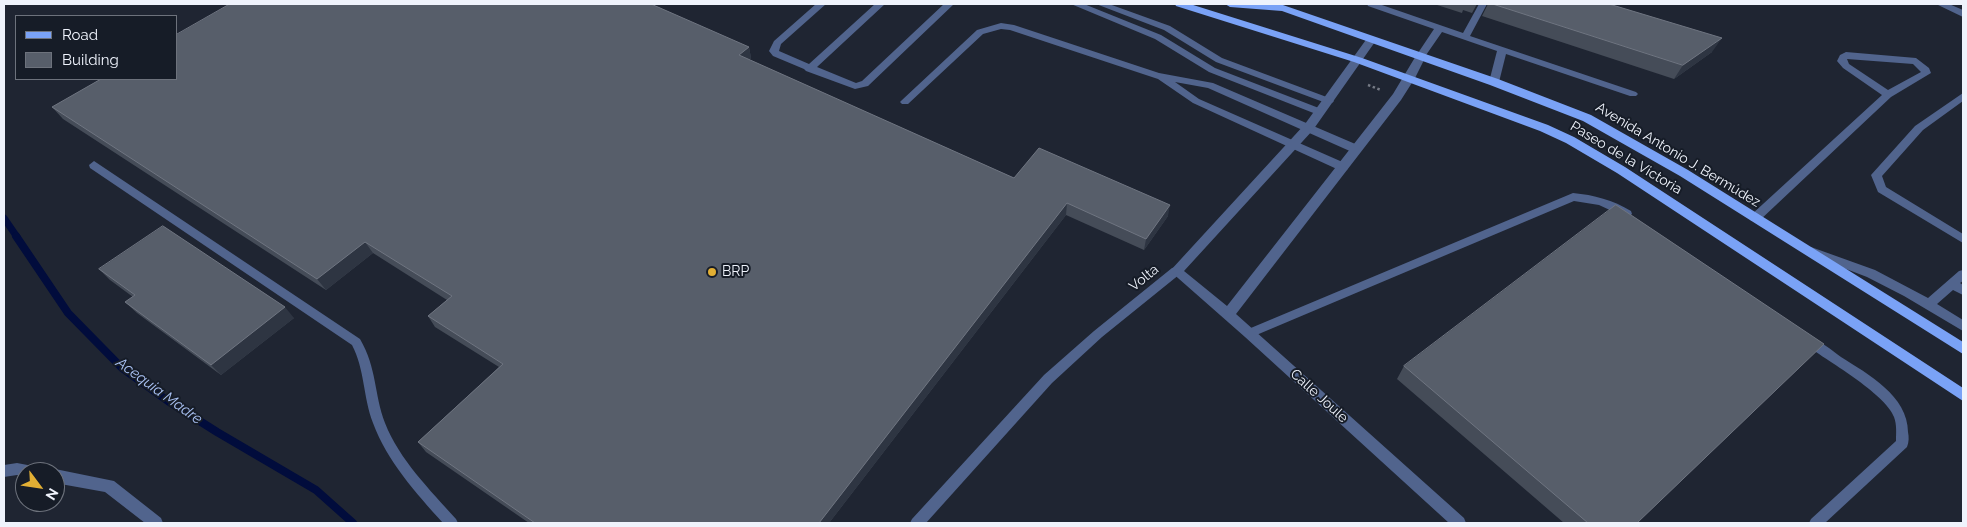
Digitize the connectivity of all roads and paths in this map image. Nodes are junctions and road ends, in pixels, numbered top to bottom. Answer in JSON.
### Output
{"nodes":[{"id":1,"x":821,"y":4,"type":"edge"},
{"id":2,"x":880,"y":4,"type":"edge"},
{"id":3,"x":949,"y":4,"type":"edge"},
{"id":4,"x":1076,"y":4,"type":"edge"},
{"id":5,"x":1101,"y":4,"type":"edge"},
{"id":6,"x":1180,"y":4,"type":"edge"},
{"id":7,"x":1230,"y":4,"type":"edge"},
{"id":8,"x":1271,"y":4,"type":"edge"},
{"id":9,"x":1370,"y":4,"type":"edge"},
{"id":10,"x":1483,"y":4,"type":"edge"},
{"id":11,"x":1947,"y":5,"type":"edge"},
{"id":12,"x":1286,"y":10,"type":"junction"},
{"id":13,"x":1963,"y":14,"type":"edge"},
{"id":14,"x":1439,"y":29,"type":"junction"},
{"id":15,"x":1465,"y":37,"type":"junction"},
{"id":16,"x":1372,"y":40,"type":"junction"},
{"id":17,"x":1502,"y":50,"type":"junction"},
{"id":18,"x":1421,"y":56,"type":"junction"},
{"id":19,"x":1358,"y":60,"type":"junction"},
{"id":20,"x":809,"y":68,"type":"junction"},
{"id":21,"x":1158,"y":76,"type":"junction"},
{"id":22,"x":1410,"y":78,"type":"junction"},
{"id":23,"x":1494,"y":82,"type":"junction"},
{"id":24,"x":1633,"y":94,"type":"dead end"},
{"id":25,"x":1888,"y":95,"type":"junction"},
{"id":26,"x":1963,"y":96,"type":"edge"},
{"id":27,"x":1329,"y":101,"type":"junction"},
{"id":28,"x":905,"y":102,"type":"dead end"},
{"id":29,"x":1320,"y":112,"type":"junction"},
{"id":30,"x":1309,"y":127,"type":"junction"},
{"id":31,"x":1293,"y":143,"type":"junction"},
{"id":32,"x":1356,"y":149,"type":"junction"},
{"id":33,"x":94,"y":165,"type":"dead end"},
{"id":34,"x":1343,"y":167,"type":"junction"},
{"id":35,"x":1755,"y":218,"type":"junction"},
{"id":36,"x":1637,"y":221,"type":"edge"},
{"id":37,"x":1963,"y":240,"type":"edge"},
{"id":38,"x":1804,"y":249,"type":"junction"},
{"id":39,"x":1176,"y":271,"type":"junction"},
{"id":40,"x":1963,"y":274,"type":"edge"},
{"id":41,"x":1952,"y":284,"type":"junction"},
{"id":42,"x":1963,"y":291,"type":"edge"},
{"id":43,"x":1929,"y":304,"type":"junction"},
{"id":44,"x":1228,"y":314,"type":"junction"},
{"id":45,"x":1963,"y":326,"type":"edge"},
{"id":46,"x":1250,"y":333,"type":"junction"},
{"id":47,"x":1798,"y":334,"type":"edge"},
{"id":48,"x":1963,"y":349,"type":"edge"},
{"id":49,"x":1963,"y":395,"type":"edge"},
{"id":50,"x":65,"y":478,"type":"edge"},
{"id":51,"x":156,"y":523,"type":"edge"},
{"id":52,"x":451,"y":523,"type":"edge"},
{"id":53,"x":917,"y":523,"type":"edge"},
{"id":54,"x":1459,"y":523,"type":"edge"},
{"id":55,"x":1816,"y":523,"type":"edge"}],
"edges":[{"from":1,"to":20,"type":"lane"},
{"from":2,"to":20,"type":"lane"},
{"from":3,"to":20,"type":"lane"},
{"from":4,"to":29,"type":"lane"},
{"from":5,"to":27,"type":"lane"},
{"from":6,"to":19,"type":"main road","name":"Paseo de la Victoria"},
{"from":7,"to":12,"type":"main road"},
{"from":8,"to":12,"type":"main road","name":"Avenida Antonio J. Bermúdez"},
{"from":9,"to":14,"type":"lane"},
{"from":10,"to":15,"type":"lane"},
{"from":11,"to":13,"type":"street"},
{"from":12,"to":16,"type":"main road","name":"Avenida Antonio J. Bermúdez"},
{"from":14,"to":15,"type":"lane"},
{"from":14,"to":18,"type":"lane"},
{"from":15,"to":17,"type":"lane"},
{"from":16,"to":18,"type":"main road","name":"Avenida Antonio J. Bermúdez"},
{"from":16,"to":19,"type":"street","name":"Volta"},
{"from":17,"to":23,"type":"lane"},
{"from":17,"to":24,"type":"lane"},
{"from":18,"to":22,"type":"street"},
{"from":18,"to":23,"type":"main road","name":"Avenida Antonio J. Bermúdez"},
{"from":19,"to":22,"type":"main road","name":"Paseo de la Victoria"},
{"from":19,"to":27,"type":"street","name":"Volta"},
{"from":21,"to":28,"type":"lane"},
{"from":21,"to":30,"type":"lane"},
{"from":21,"to":31,"type":"lane"},
{"from":22,"to":32,"type":"street"},
{"from":22,"to":49,"type":"main road","name":"Paseo de la Victoria"},
{"from":23,"to":35,"type":"main road","name":"Avenida Antonio J. Bermúdez"},
{"from":25,"to":25,"type":"lane"},
{"from":25,"to":35,"type":"lane"},
{"from":26,"to":37,"type":"lane"},
{"from":27,"to":29,"type":"street","name":"Volta"},
{"from":29,"to":30,"type":"street","name":"Volta"},
{"from":30,"to":31,"type":"street","name":"Volta"},
{"from":30,"to":32,"type":"lane"},
{"from":31,"to":34,"type":"lane"},
{"from":31,"to":39,"type":"street","name":"Volta"},
{"from":32,"to":34,"type":"street"},
{"from":33,"to":52,"type":"lane"},
{"from":34,"to":44,"type":"street"},
{"from":35,"to":38,"type":"main road","name":"Avenida Antonio J. Bermúdez"},
{"from":36,"to":46,"type":"lane"},
{"from":38,"to":43,"type":"lane"},
{"from":38,"to":48,"type":"main road","name":"Avenida Antonio J. Bermúdez"},
{"from":39,"to":44,"type":"street","name":"Calle Joule"},
{"from":39,"to":53,"type":"lane","name":"Volta"},
{"from":40,"to":41,"type":"lane"},
{"from":41,"to":42,"type":"lane"},
{"from":41,"to":43,"type":"lane"},
{"from":43,"to":45,"type":"lane"},
{"from":44,"to":46,"type":"street","name":"Calle Joule"},
{"from":46,"to":54,"type":"street","name":"Calle Joule"},
{"from":47,"to":55,"type":"lane"},
{"from":50,"to":51,"type":"street"}]}
